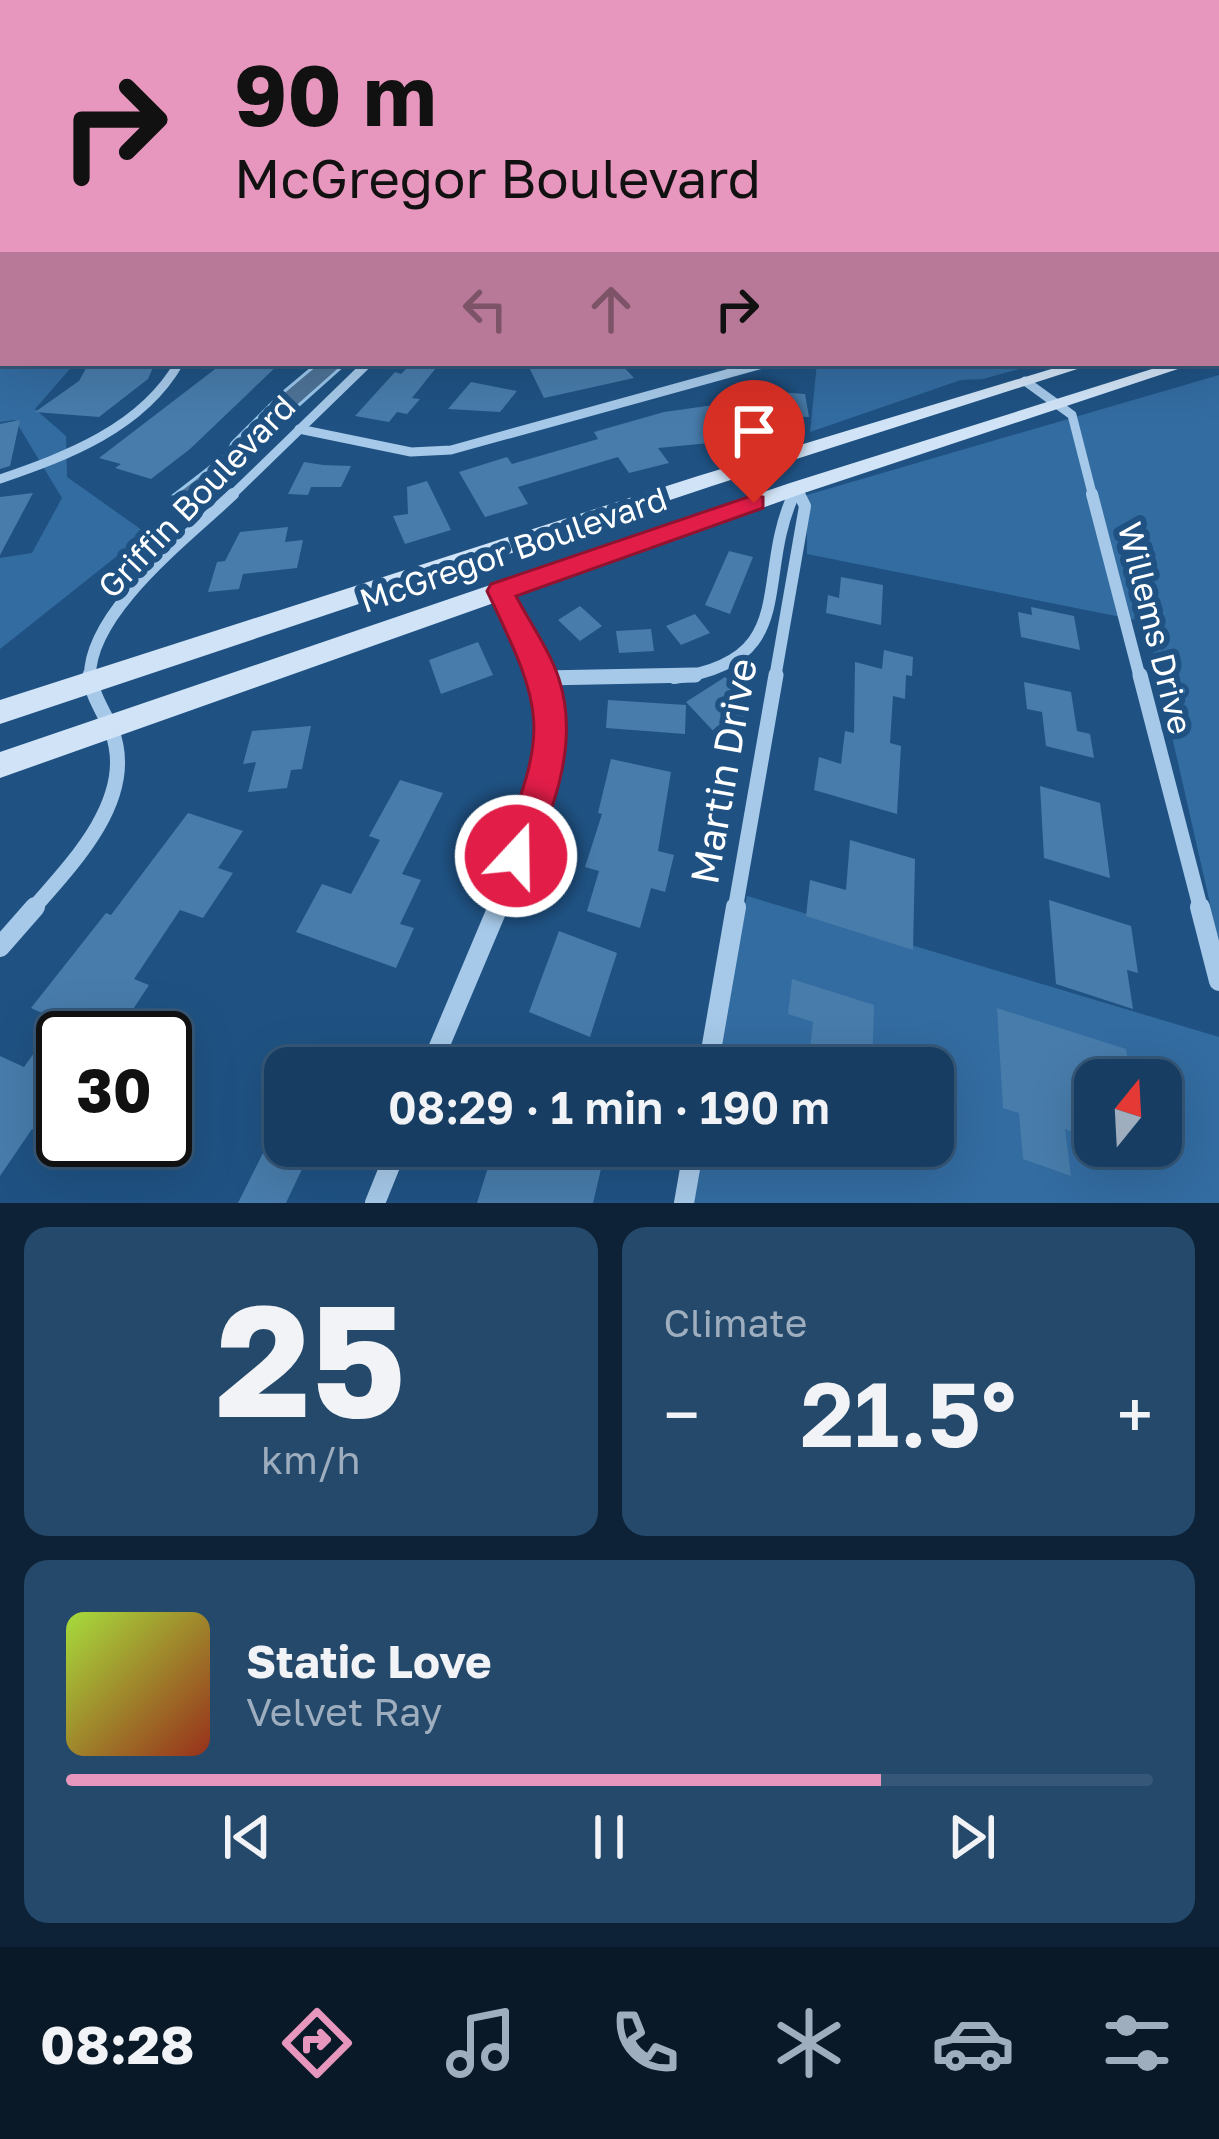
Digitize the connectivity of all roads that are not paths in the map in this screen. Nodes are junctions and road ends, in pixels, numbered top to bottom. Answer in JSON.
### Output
{"nodes":[{"id":1,"x":178,"y":366,"type":"edge"},
{"id":2,"x":187,"y":366,"type":"edge"},
{"id":3,"x":365,"y":366,"type":"edge"},
{"id":4,"x":755,"y":366,"type":"edge"},
{"id":5,"x":1078,"y":366,"type":"edge"},
{"id":6,"x":1179,"y":366,"type":"edge"},
{"id":7,"x":173,"y":378,"type":"junction"},
{"id":8,"x":1025,"y":381,"type":"junction"},
{"id":9,"x":1060,"y":402,"type":"junction"},
{"id":10,"x":935,"y":409,"type":"junction"},
{"id":11,"x":298,"y":429,"type":"junction"},
{"id":12,"x":0,"y":479,"type":"edge"},
{"id":13,"x":797,"y":488,"type":"junction"},
{"id":14,"x":500,"y":591,"type":"junction"},
{"id":15,"x":544,"y":678,"type":"junction"},
{"id":16,"x":90,"y":682,"type":"junction"},
{"id":17,"x":0,"y":712,"type":"edge"},
{"id":18,"x":111,"y":727,"type":"junction"},
{"id":19,"x":0,"y":765,"type":"edge"},
{"id":20,"x":0,"y":947,"type":"edge"},
{"id":21,"x":1219,"y":981,"type":"edge"},
{"id":22,"x":438,"y":1047,"type":"edge"},
{"id":23,"x":712,"y":1047,"type":"edge"},
{"id":24,"x":390,"y":1167,"type":"edge"},
{"id":25,"x":690,"y":1167,"type":"edge"},
{"id":26,"x":375,"y":1203,"type":"edge"},
{"id":27,"x":684,"y":1203,"type":"edge"}],
"edges":[{"from":1,"to":7,"type":"street"},
{"from":2,"to":7,"type":"street"},
{"from":3,"to":11,"type":"street","name":"Griffin Boulevard"},
{"from":4,"to":11,"type":"street"},
{"from":5,"to":8,"type":"main road","name":"McGregor Boulevard"},
{"from":6,"to":9,"type":"main road","name":"McGregor Boulevard"},
{"from":7,"to":12,"type":"street"},
{"from":8,"to":9,"type":"street"},
{"from":8,"to":10,"type":"main road","name":"McGregor Boulevard"},
{"from":9,"to":13,"type":"main road","name":"McGregor Boulevard"},
{"from":9,"to":21,"type":"street","name":"Willems Drive"},
{"from":10,"to":13,"type":"main road"},
{"from":10,"to":16,"type":"main road","name":"McGregor Boulevard"},
{"from":11,"to":16,"type":"street","name":"Griffin Boulevard"},
{"from":13,"to":14,"type":"main road","name":"McGregor Boulevard"},
{"from":13,"to":15,"type":"street"},
{"from":13,"to":23,"type":"street","name":"Martin Drive"},
{"from":14,"to":15,"type":"street"},
{"from":14,"to":18,"type":"main road","name":"McGregor Boulevard"},
{"from":15,"to":22,"type":"street"},
{"from":16,"to":17,"type":"main road","name":"McGregor Boulevard"},
{"from":16,"to":18,"type":"street"},
{"from":18,"to":19,"type":"main road","name":"McGregor Boulevard"},
{"from":18,"to":20,"type":"street"},
{"from":24,"to":26,"type":"street"},
{"from":25,"to":27,"type":"street"}]}
